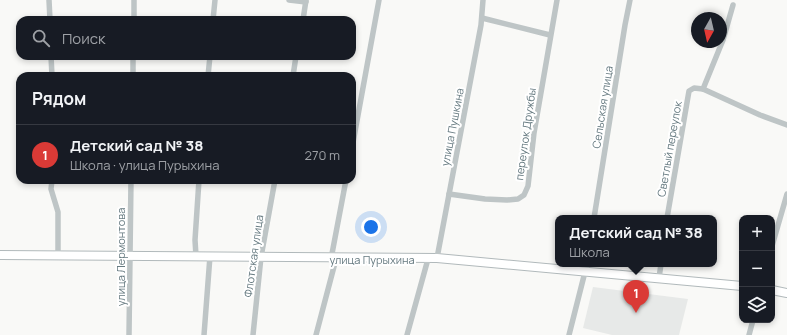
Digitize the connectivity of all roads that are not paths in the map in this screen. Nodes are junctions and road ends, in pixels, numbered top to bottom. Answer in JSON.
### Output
{"nodes":[{"id":1,"x":49,"y":0,"type":"edge"},
{"id":2,"x":134,"y":0,"type":"edge"},
{"id":3,"x":215,"y":0,"type":"edge"},
{"id":4,"x":289,"y":0,"type":"edge"},
{"id":5,"x":379,"y":0,"type":"edge"},
{"id":6,"x":483,"y":0,"type":"edge"},
{"id":7,"x":557,"y":0,"type":"edge"},
{"id":8,"x":630,"y":0,"type":"edge"},
{"id":9,"x":306,"y":1,"type":"edge"},
{"id":10,"x":733,"y":5,"type":"dead end"},
{"id":11,"x":50,"y":16,"type":"edge"},
{"id":12,"x":134,"y":16,"type":"edge"},
{"id":13,"x":213,"y":16,"type":"edge"},
{"id":14,"x":304,"y":16,"type":"edge"},
{"id":15,"x":482,"y":18,"type":"junction"},
{"id":16,"x":550,"y":35,"type":"junction"},
{"id":17,"x":51,"y":60,"type":"edge"},
{"id":18,"x":133,"y":60,"type":"edge"},
{"id":19,"x":210,"y":60,"type":"edge"},
{"id":20,"x":295,"y":60,"type":"edge"},
{"id":21,"x":52,"y":72,"type":"edge"},
{"id":22,"x":133,"y":72,"type":"edge"},
{"id":23,"x":208,"y":72,"type":"edge"},
{"id":24,"x":294,"y":72,"type":"edge"},
{"id":25,"x":703,"y":89,"type":"junction"},
{"id":26,"x":787,"y":125,"type":"edge"},
{"id":27,"x":356,"y":126,"type":"edge"},
{"id":28,"x":52,"y":184,"type":"edge"},
{"id":29,"x":130,"y":184,"type":"edge"},
{"id":30,"x":199,"y":184,"type":"edge"},
{"id":31,"x":274,"y":184,"type":"edge"},
{"id":32,"x":345,"y":184,"type":"edge"},
{"id":33,"x":449,"y":194,"type":"junction"},
{"id":34,"x":787,"y":194,"type":"edge"},
{"id":35,"x":594,"y":215,"type":"edge"},
{"id":36,"x":668,"y":215,"type":"edge"},
{"id":37,"x":775,"y":236,"type":"edge"},
{"id":38,"x":0,"y":255,"type":"edge"},
{"id":39,"x":58,"y":255,"type":"junction"},
{"id":40,"x":129,"y":255,"type":"junction"},
{"id":41,"x":196,"y":256,"type":"junction"},
{"id":42,"x":210,"y":256,"type":"junction"},
{"id":43,"x":261,"y":257,"type":"junction"},
{"id":44,"x":437,"y":258,"type":"junction"},
{"id":45,"x":333,"y":259,"type":"junction"},
{"id":46,"x":428,"y":259,"type":"junction"},
{"id":47,"x":555,"y":266,"type":"edge"},
{"id":48,"x":571,"y":267,"type":"edge"},
{"id":49,"x":661,"y":267,"type":"edge"},
{"id":50,"x":586,"y":268,"type":"edge"},
{"id":51,"x":659,"y":278,"type":"junction"},
{"id":52,"x":739,"y":286,"type":"edge"},
{"id":53,"x":775,"y":291,"type":"edge"},
{"id":54,"x":787,"y":293,"type":"edge"},
{"id":55,"x":752,"y":323,"type":"edge"},
{"id":56,"x":129,"y":335,"type":"edge"},
{"id":57,"x":204,"y":335,"type":"edge"},
{"id":58,"x":253,"y":335,"type":"edge"},
{"id":59,"x":316,"y":335,"type":"edge"},
{"id":60,"x":407,"y":335,"type":"edge"},
{"id":61,"x":569,"y":335,"type":"edge"},
{"id":62,"x":749,"y":335,"type":"edge"}],
"edges":[{"from":1,"to":11,"type":"street"},
{"from":2,"to":12,"type":"street"},
{"from":3,"to":13,"type":"street"},
{"from":4,"to":9,"type":"street"},
{"from":5,"to":27,"type":"street"},
{"from":6,"to":15,"type":"street","name":"улица Пушкина"},
{"from":7,"to":16,"type":"street","name":"переулок Дружбы"},
{"from":8,"to":35,"type":"street","name":"Сельская улица"},
{"from":9,"to":14,"type":"street"},
{"from":10,"to":25,"type":"street"},
{"from":15,"to":16,"type":"street"},
{"from":15,"to":33,"type":"street","name":"улица Пушкина"},
{"from":16,"to":33,"type":"street","name":"переулок Дружбы"},
{"from":17,"to":21,"type":"street"},
{"from":18,"to":22,"type":"street"},
{"from":19,"to":23,"type":"street"},
{"from":20,"to":24,"type":"street"},
{"from":25,"to":26,"type":"street"},
{"from":25,"to":36,"type":"street","name":"Светлый переулок"},
{"from":28,"to":39,"type":"street"},
{"from":29,"to":40,"type":"street","name":"улица Лермонтова"},
{"from":30,"to":41,"type":"street"},
{"from":31,"to":43,"type":"street","name":"Флотская улица"},
{"from":32,"to":45,"type":"street"},
{"from":33,"to":44,"type":"street","name":"улица Пушкина"},
{"from":34,"to":37,"type":"street"},
{"from":38,"to":39,"type":"street","name":"улица Пурыхина"},
{"from":39,"to":40,"type":"street","name":"улица Пурыхина"},
{"from":40,"to":41,"type":"street","name":"улица Пурыхина"},
{"from":40,"to":56,"type":"street","name":"улица Лермонтова"},
{"from":41,"to":42,"type":"street","name":"улица Пурыхина"},
{"from":42,"to":43,"type":"street","name":"улица Пурыхина"},
{"from":42,"to":57,"type":"street"},
{"from":43,"to":45,"type":"street","name":"улица Пурыхина"},
{"from":43,"to":58,"type":"street","name":"Флотская улица"},
{"from":44,"to":46,"type":"street","name":"улица Пурыхина"},
{"from":44,"to":47,"type":"street","name":"улица Пурыхина"},
{"from":45,"to":46,"type":"street","name":"улица Пурыхина"},
{"from":45,"to":59,"type":"street"},
{"from":46,"to":60,"type":"street"},
{"from":48,"to":50,"type":"street","name":"улица Пурыхина"},
{"from":49,"to":51,"type":"street"},
{"from":50,"to":51,"type":"street","name":"улица Пурыхина"},
{"from":50,"to":61,"type":"street"},
{"from":51,"to":52,"type":"street","name":"улица Пурыхина"},
{"from":53,"to":54,"type":"street"},
{"from":55,"to":62,"type":"street"}]}
